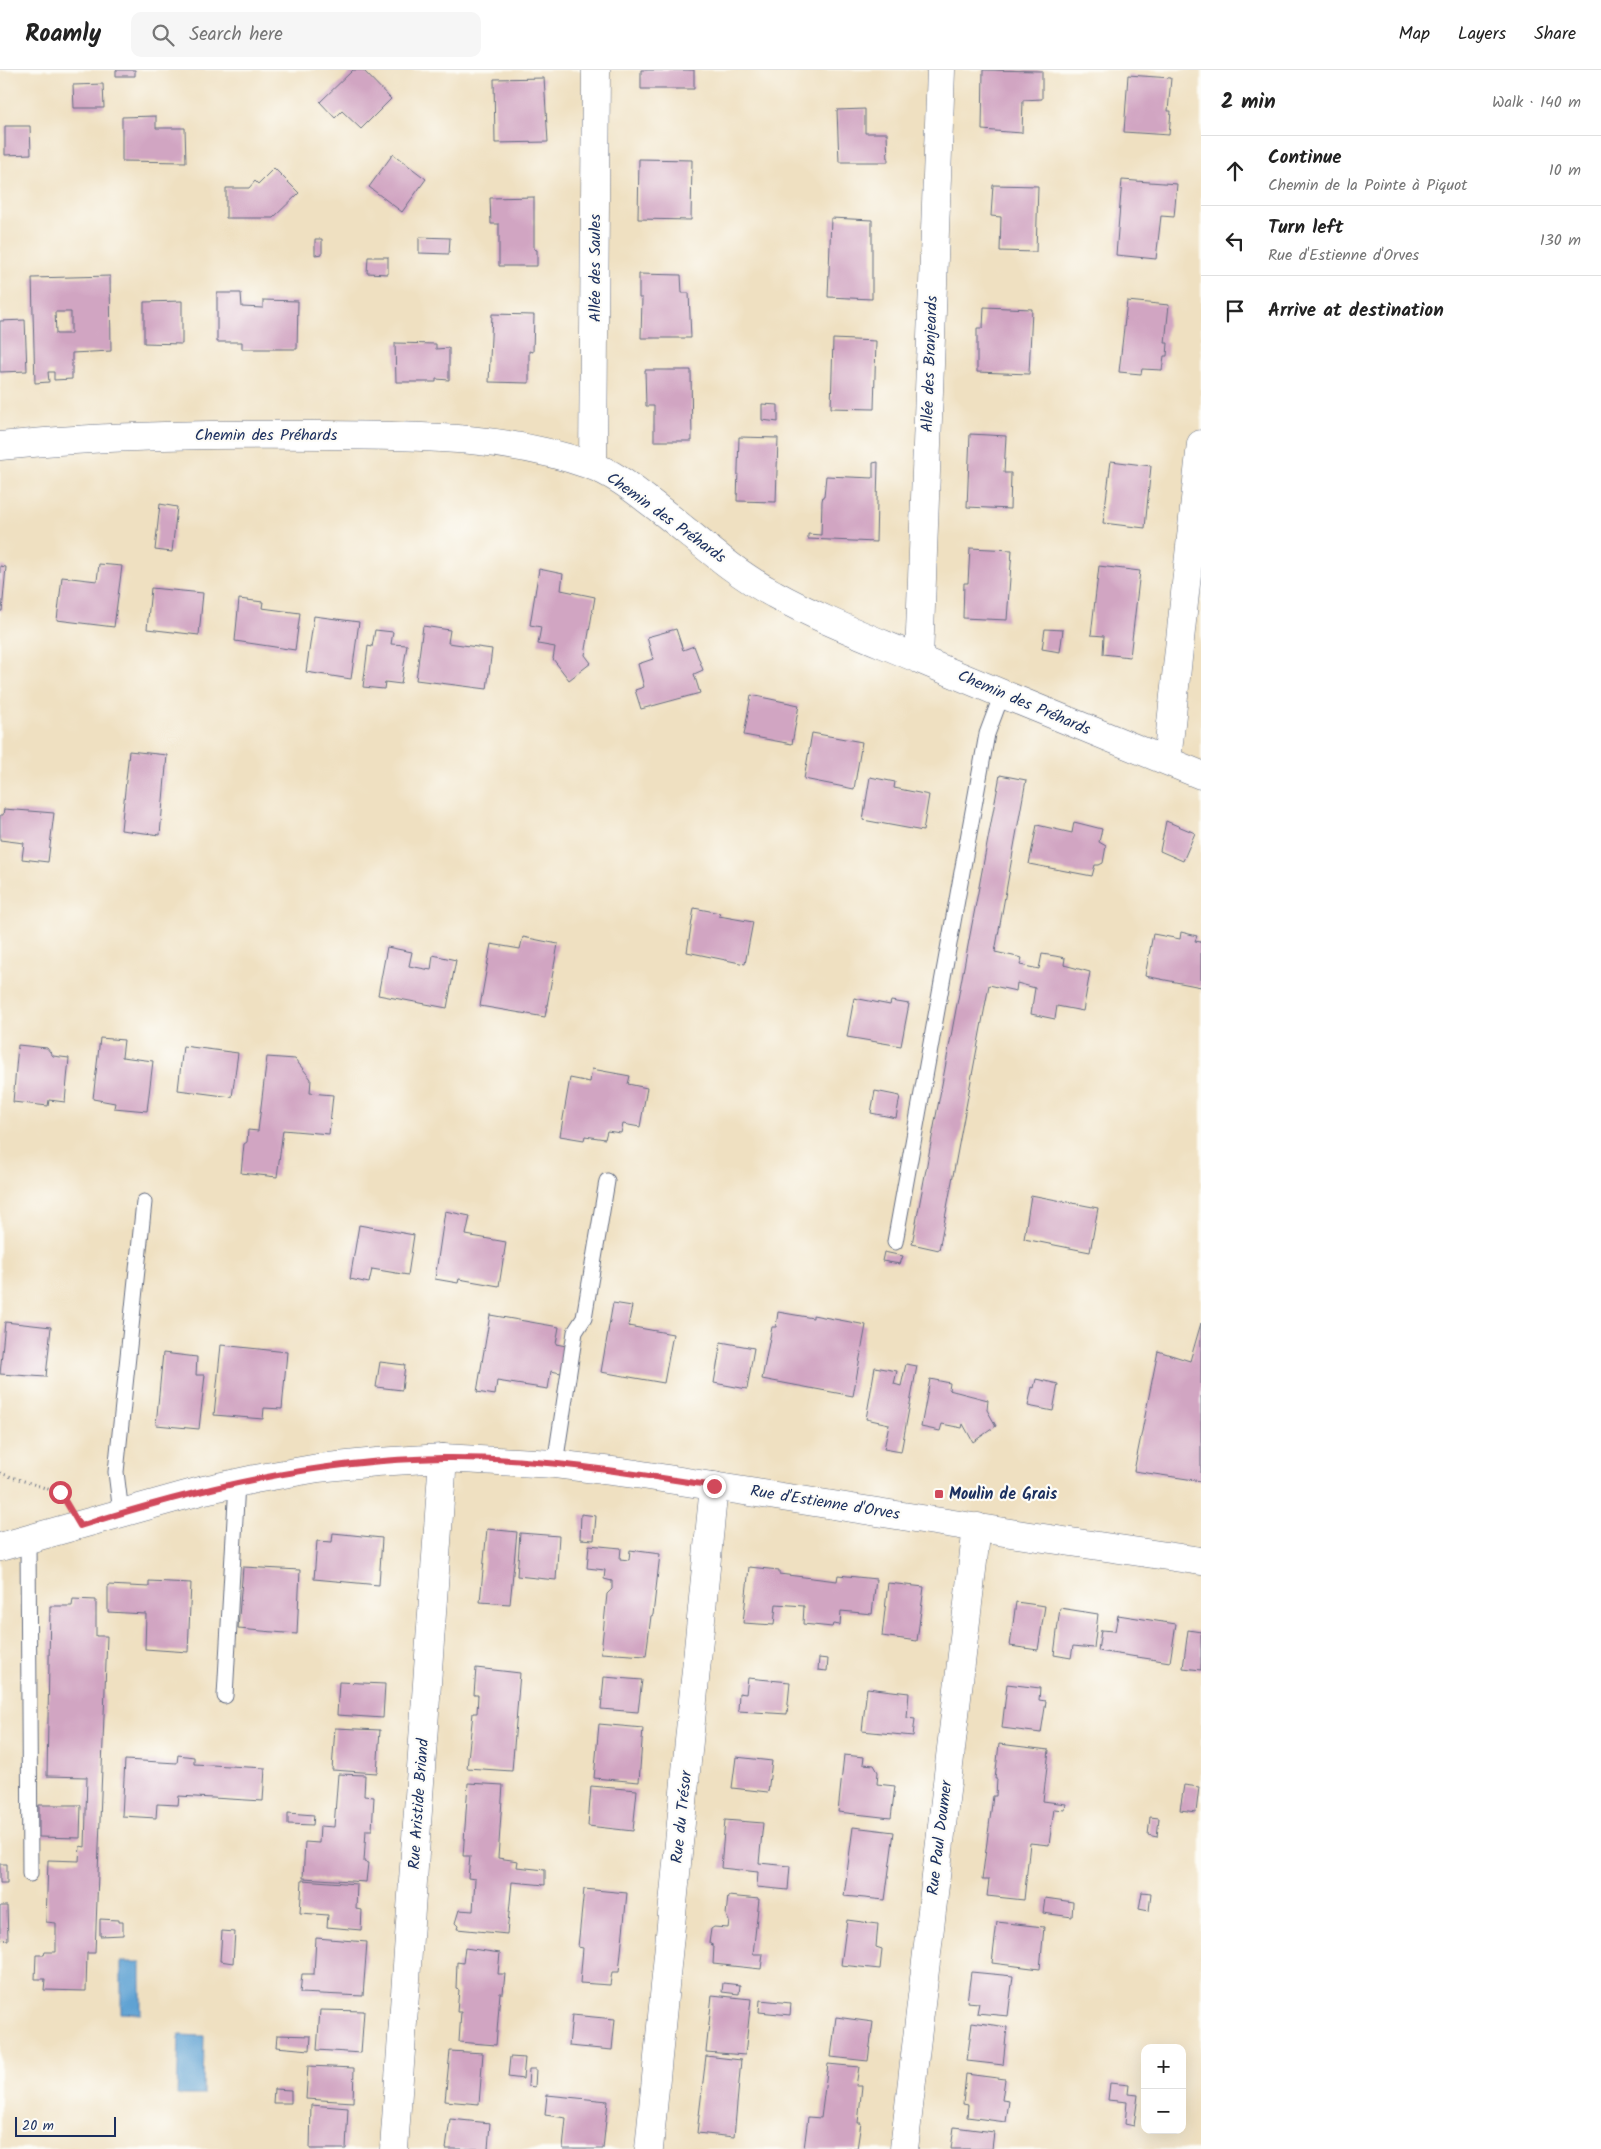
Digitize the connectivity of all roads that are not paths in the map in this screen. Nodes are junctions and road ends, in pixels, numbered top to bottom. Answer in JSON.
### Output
{"nodes":[{"id":1,"x":596,"y":70,"type":"edge"},
{"id":2,"x":941,"y":70,"type":"edge"},
{"id":3,"x":1201,"y":444,"type":"edge"},
{"id":4,"x":0,"y":446,"type":"edge"},
{"id":5,"x":593,"y":466,"type":"junction"},
{"id":6,"x":919,"y":659,"type":"junction"},
{"id":7,"x":1002,"y":694,"type":"junction"},
{"id":8,"x":1166,"y":761,"type":"junction"},
{"id":9,"x":1201,"y":775,"type":"edge"},
{"id":10,"x":607,"y":1181,"type":"dead end"},
{"id":11,"x":144,"y":1202,"type":"dead end"},
{"id":12,"x":895,"y":1242,"type":"dead end"},
{"id":13,"x":443,"y":1458,"type":"junction"},
{"id":14,"x":554,"y":1464,"type":"junction"},
{"id":15,"x":237,"y":1483,"type":"junction"},
{"id":16,"x":714,"y":1486,"type":"junction"},
{"id":17,"x":121,"y":1513,"type":"junction"},
{"id":18,"x":977,"y":1527,"type":"junction"},
{"id":19,"x":9,"y":1546,"type":"edge"},
{"id":20,"x":1201,"y":1561,"type":"edge"},
{"id":21,"x":225,"y":1696,"type":"dead end"},
{"id":22,"x":30,"y":1874,"type":"dead end"},
{"id":23,"x":394,"y":2149,"type":"edge"},
{"id":24,"x":649,"y":2149,"type":"edge"},
{"id":25,"x":904,"y":2149,"type":"edge"}],
"edges":[{"from":1,"to":5,"type":"street","name":"Allée des Saules"},
{"from":2,"to":6,"type":"street","name":"Allée des Branjeards"},
{"from":3,"to":8,"type":"street"},
{"from":4,"to":5,"type":"street","name":"Chemin des Préhards"},
{"from":5,"to":6,"type":"street","name":"Chemin des Préhards"},
{"from":6,"to":7,"type":"street","name":"Chemin des Préhards"},
{"from":7,"to":8,"type":"street","name":"Chemin des Préhards"},
{"from":7,"to":12,"type":"lane"},
{"from":8,"to":9,"type":"street","name":"Chemin des Préhards"},
{"from":10,"to":14,"type":"lane"},
{"from":11,"to":17,"type":"lane"},
{"from":13,"to":14,"type":"street","name":"Rue d'Estienne d'Orves"},
{"from":13,"to":15,"type":"street","name":"Rue d'Estienne d'Orves"},
{"from":13,"to":23,"type":"street","name":"Rue Aristide Briand"},
{"from":14,"to":16,"type":"street","name":"Rue d'Estienne d'Orves"},
{"from":15,"to":17,"type":"street","name":"Rue d'Estienne d'Orves"},
{"from":15,"to":21,"type":"lane"},
{"from":16,"to":18,"type":"street","name":"Rue d'Estienne d'Orves"},
{"from":16,"to":24,"type":"street","name":"Rue du Trésor"},
{"from":17,"to":19,"type":"street","name":"Rue d'Estienne d'Orves"},
{"from":18,"to":20,"type":"street","name":"Rue d'Estienne d'Orves"},
{"from":18,"to":25,"type":"street","name":"Rue Paul Doumer"},
{"from":19,"to":22,"type":"lane"}]}
